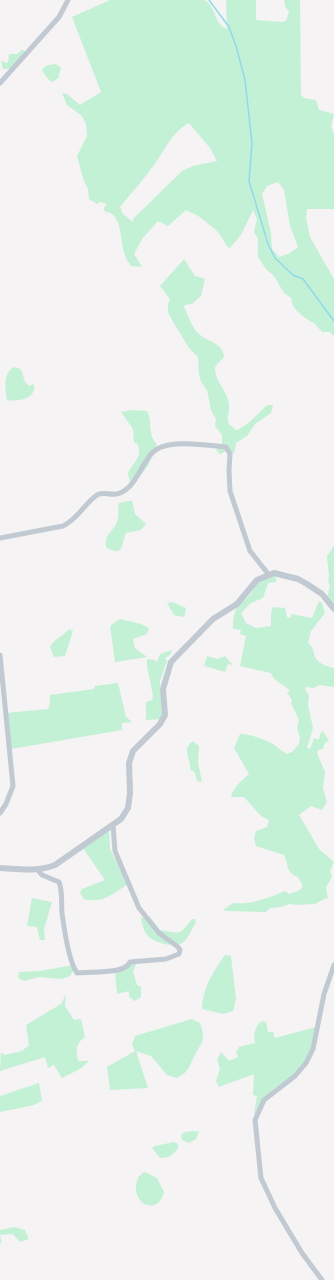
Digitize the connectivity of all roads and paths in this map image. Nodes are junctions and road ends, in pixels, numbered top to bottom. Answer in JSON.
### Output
{"nodes":[{"id":1,"x":68,"y":0,"type":"edge"},
{"id":2,"x":0,"y":83,"type":"edge"},
{"id":3,"x":0,"y":538,"type":"edge"},
{"id":4,"x":269,"y":575,"type":"junction"},
{"id":5,"x":334,"y":609,"type":"edge"},
{"id":6,"x":0,"y":655,"type":"edge"},
{"id":7,"x":0,"y":813,"type":"edge"},
{"id":8,"x":113,"y":825,"type":"junction"},
{"id":9,"x":0,"y":868,"type":"edge"},
{"id":10,"x":37,"y":869,"type":"junction"},
{"id":11,"x":334,"y":965,"type":"edge"},
{"id":12,"x":322,"y":1280,"type":"edge"}],
"edges":[{"from":1,"to":2,"type":"street"},
{"from":3,"to":4,"type":"street"},
{"from":4,"to":5,"type":"street"},
{"from":4,"to":8,"type":"street"},
{"from":6,"to":7,"type":"street"},
{"from":8,"to":10,"type":"street"},
{"from":8,"to":10,"type":"street"},
{"from":9,"to":10,"type":"street"},
{"from":11,"to":12,"type":"street"}]}
